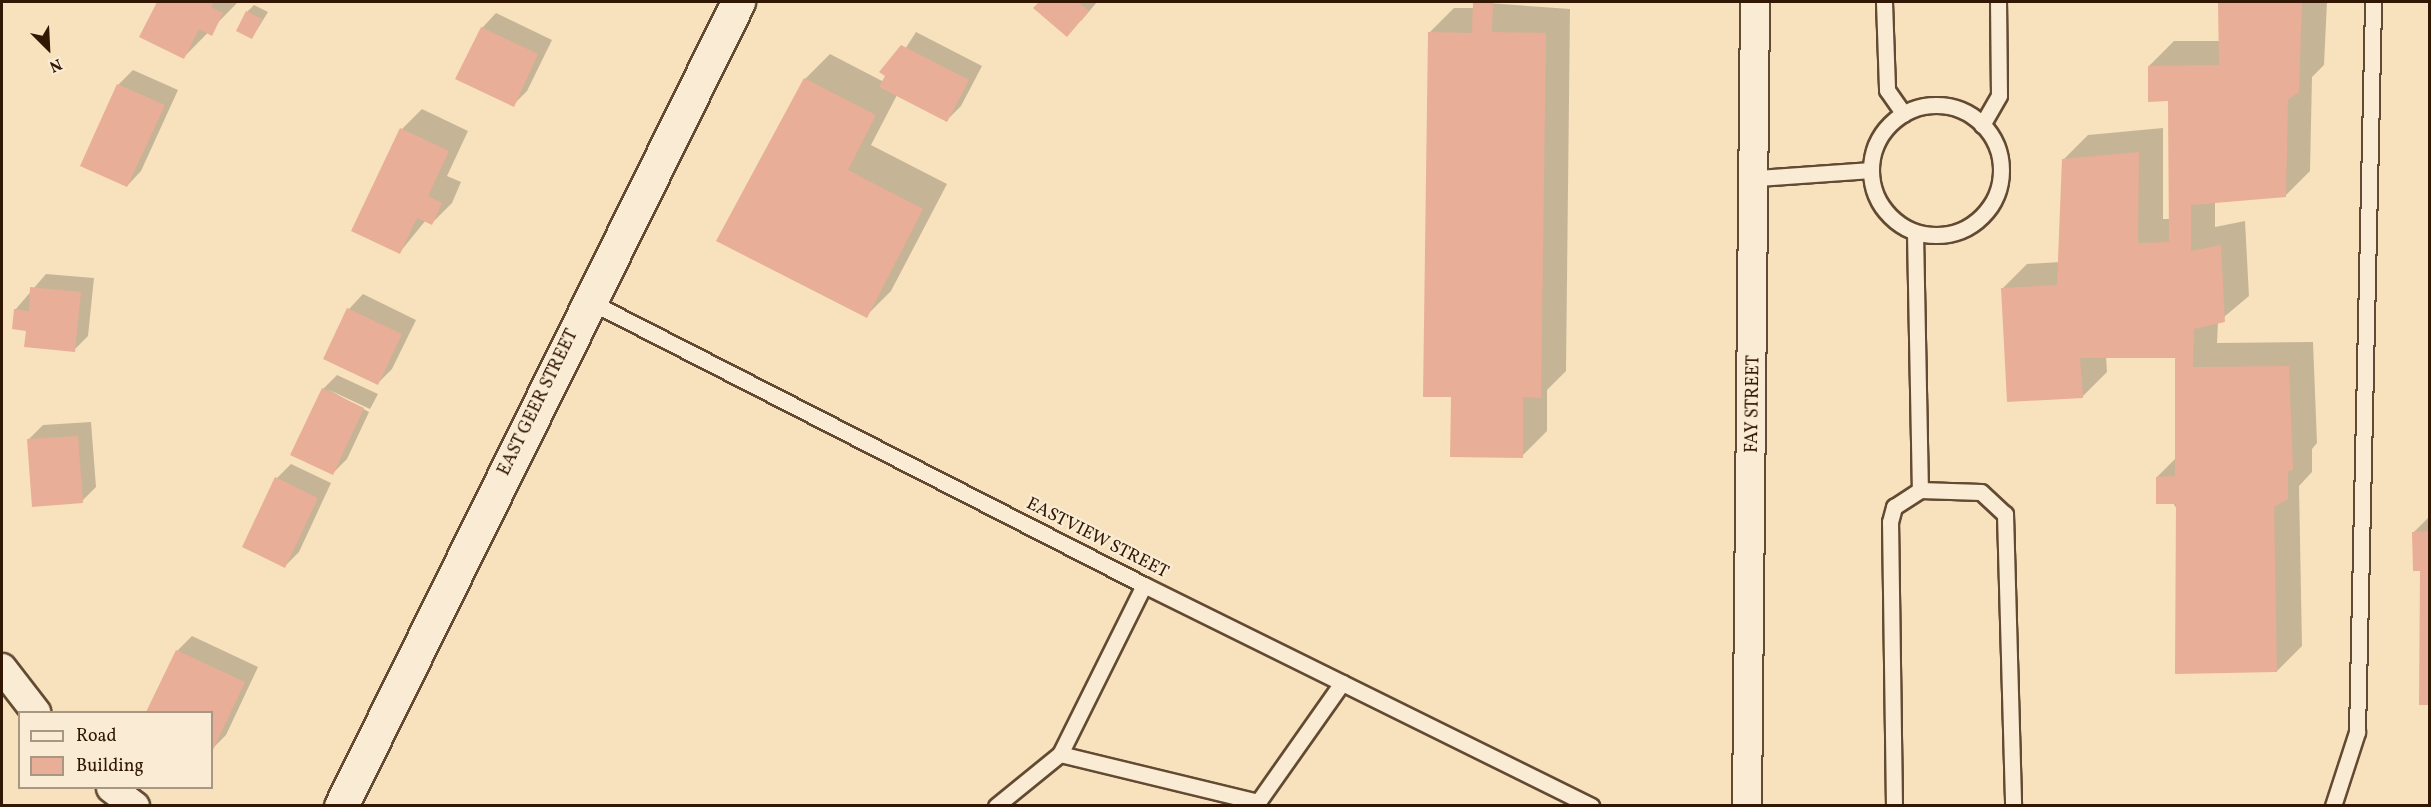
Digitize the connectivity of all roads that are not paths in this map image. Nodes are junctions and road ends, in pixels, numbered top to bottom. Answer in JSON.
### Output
{"nodes":[{"id":1,"x":738,"y":2,"type":"edge"},
{"id":2,"x":1755,"y":2,"type":"edge"},
{"id":3,"x":1884,"y":2,"type":"edge"},
{"id":4,"x":1998,"y":2,"type":"edge"},
{"id":5,"x":2373,"y":2,"type":"edge"},
{"id":6,"x":1904,"y":114,"type":"junction"},
{"id":7,"x":1983,"y":124,"type":"junction"},
{"id":8,"x":1871,"y":170,"type":"junction"},
{"id":9,"x":1758,"y":178,"type":"junction"},
{"id":10,"x":1915,"y":233,"type":"junction"},
{"id":11,"x":589,"y":301,"type":"junction"},
{"id":12,"x":1920,"y":490,"type":"junction"},
{"id":13,"x":1144,"y":585,"type":"junction"},
{"id":14,"x":2,"y":668,"type":"edge"},
{"id":15,"x":1342,"y":683,"type":"junction"},
{"id":16,"x":35,"y":711,"type":"edge"},
{"id":17,"x":1060,"y":754,"type":"junction"},
{"id":18,"x":112,"y":789,"type":"edge"},
{"id":19,"x":135,"y":806,"type":"edge"},
{"id":20,"x":341,"y":806,"type":"edge"},
{"id":21,"x":996,"y":806,"type":"edge"},
{"id":22,"x":1591,"y":806,"type":"edge"},
{"id":23,"x":1747,"y":806,"type":"edge"},
{"id":24,"x":1894,"y":806,"type":"edge"},
{"id":25,"x":2013,"y":806,"type":"edge"},
{"id":26,"x":2333,"y":806,"type":"edge"}],
"edges":[{"from":1,"to":11,"type":"main road","name":"EAST GEER STREET"},
{"from":2,"to":9,"type":"street","name":"FAY STREET"},
{"from":3,"to":6,"type":"lane"},
{"from":4,"to":7,"type":"lane"},
{"from":5,"to":26,"type":"lane"},
{"from":6,"to":7,"type":"lane"},
{"from":6,"to":8,"type":"lane"},
{"from":7,"to":10,"type":"lane"},
{"from":8,"to":9,"type":"lane"},
{"from":8,"to":10,"type":"lane"},
{"from":9,"to":23,"type":"street","name":"FAY STREET"},
{"from":10,"to":12,"type":"lane"},
{"from":11,"to":13,"type":"lane","name":"EASTVIEW STREET"},
{"from":11,"to":20,"type":"main road","name":"EAST GEER STREET"},
{"from":12,"to":24,"type":"lane"},
{"from":12,"to":25,"type":"lane"},
{"from":13,"to":15,"type":"lane","name":"EASTVIEW STREET"},
{"from":13,"to":17,"type":"lane"},
{"from":14,"to":16,"type":"street"},
{"from":15,"to":17,"type":"lane"},
{"from":15,"to":22,"type":"lane","name":"EASTVIEW STREET"},
{"from":17,"to":21,"type":"lane"},
{"from":18,"to":19,"type":"street"}]}
